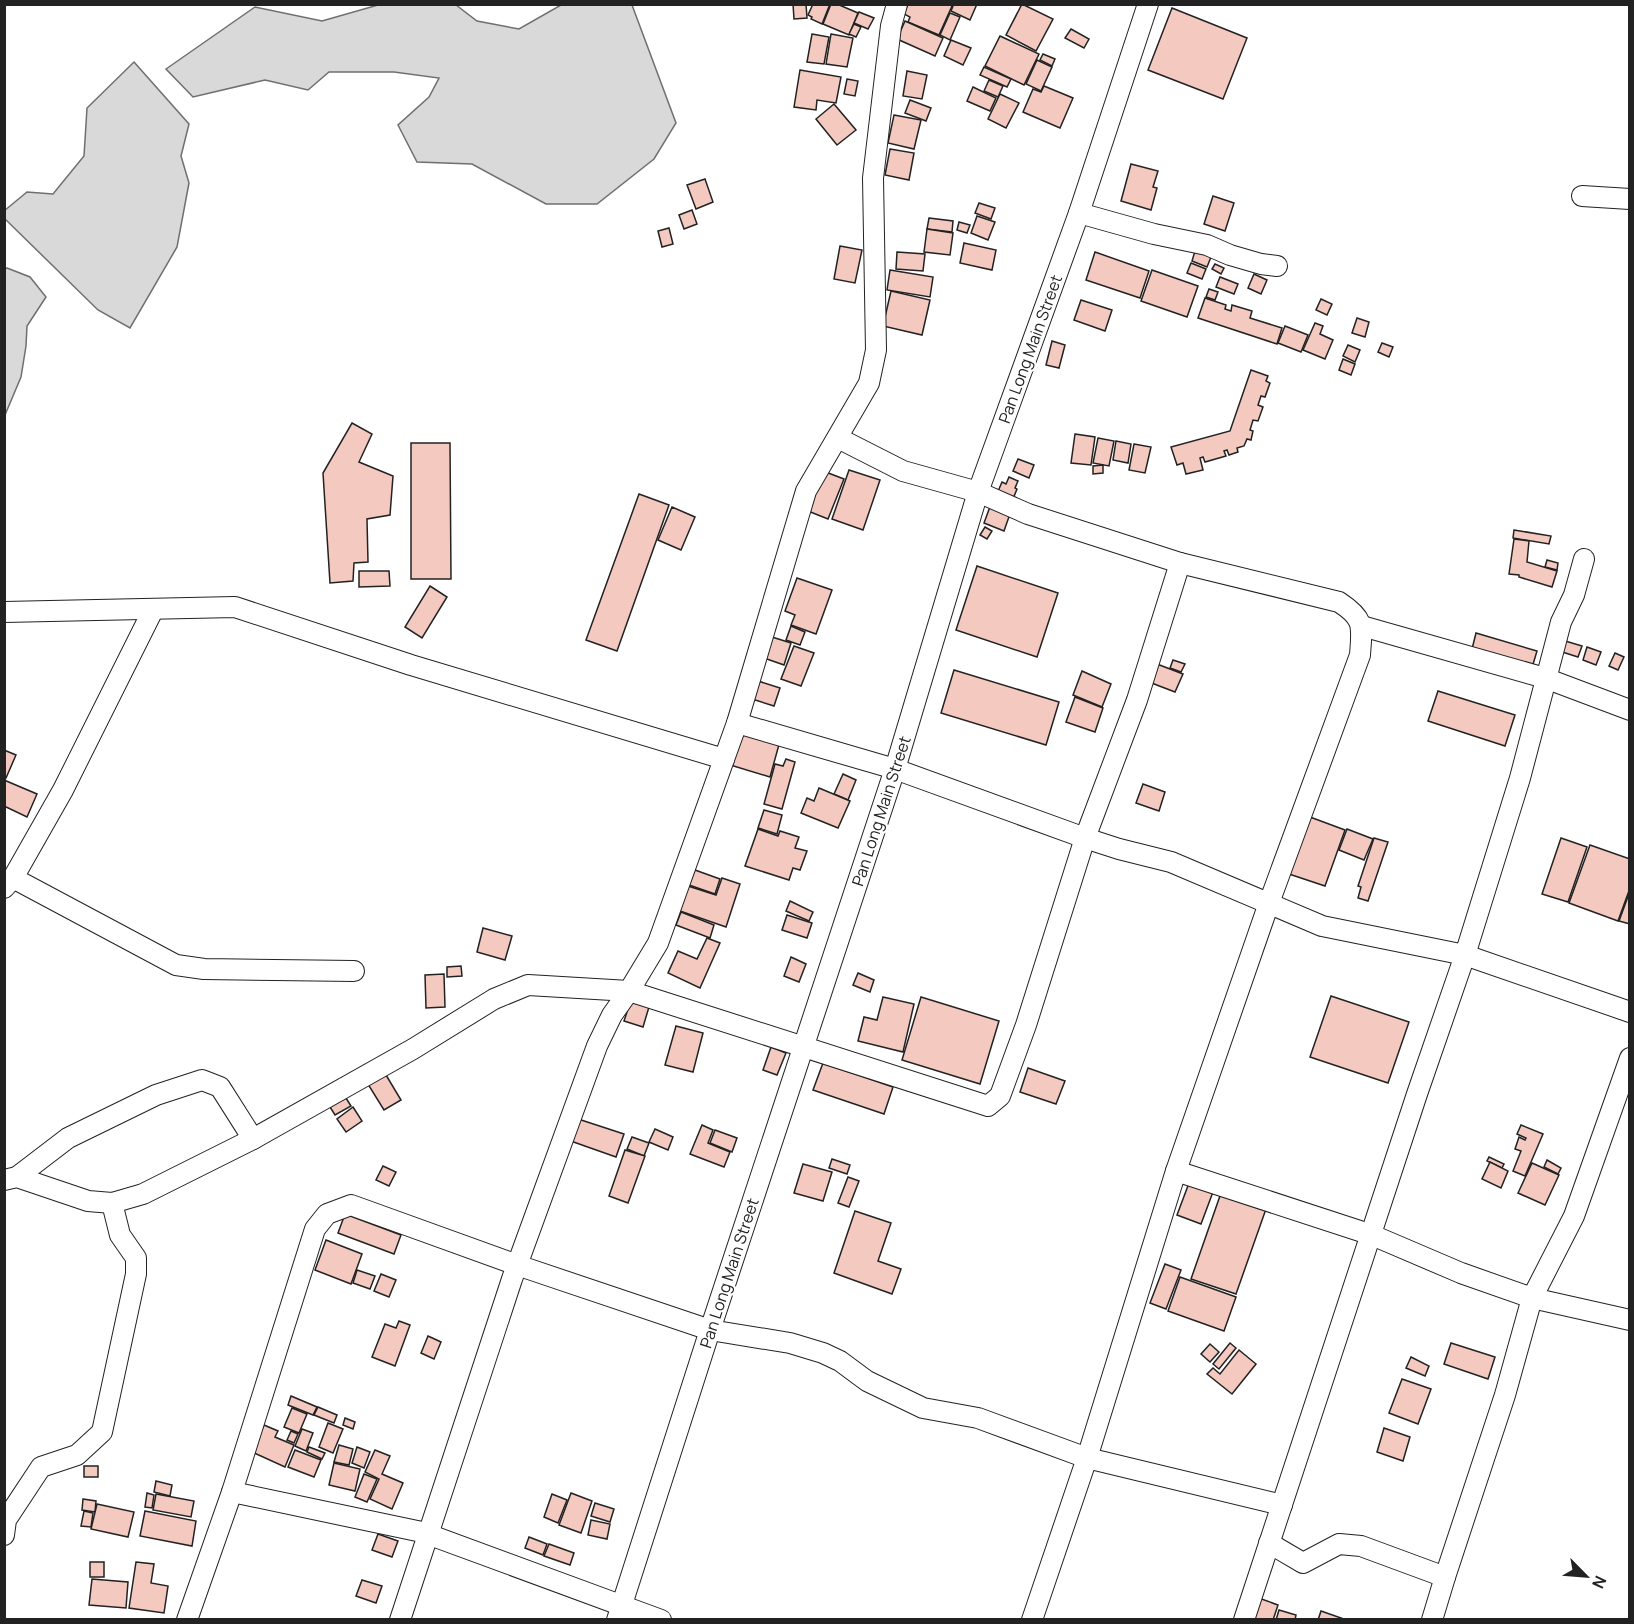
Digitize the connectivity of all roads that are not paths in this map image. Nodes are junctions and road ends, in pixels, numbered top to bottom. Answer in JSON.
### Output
{"nodes":[{"id":1,"x":897,"y":4,"type":"edge"},
{"id":2,"x":1148,"y":4,"type":"edge"},
{"id":3,"x":1582,"y":196,"type":"dead end"},
{"id":4,"x":1629,"y":199,"type":"edge"},
{"id":5,"x":1079,"y":213,"type":"junction"},
{"id":6,"x":1277,"y":266,"type":"dead end"},
{"id":7,"x":838,"y":438,"type":"junction"},
{"id":8,"x":978,"y":492,"type":"junction"},
{"id":9,"x":1584,"y":559,"type":"dead end"},
{"id":10,"x":1180,"y":563,"type":"junction"},
{"id":11,"x":153,"y":610,"type":"junction"},
{"id":12,"x":4,"y":612,"type":"edge"},
{"id":13,"x":1362,"y":626,"type":"junction"},
{"id":14,"x":1545,"y":678,"type":"junction"},
{"id":15,"x":1629,"y":710,"type":"edge"},
{"id":16,"x":737,"y":723,"type":"junction"},
{"id":17,"x":724,"y":759,"type":"junction"},
{"id":18,"x":895,"y":769,"type":"junction"},
{"id":19,"x":1085,"y":838,"type":"junction"},
{"id":20,"x":9,"y":883,"type":"edge"},
{"id":21,"x":1269,"y":903,"type":"junction"},
{"id":22,"x":1465,"y":955,"type":"junction"},
{"id":23,"x":354,"y":971,"type":"dead end"},
{"id":24,"x":629,"y":992,"type":"junction"},
{"id":25,"x":1629,"y":1012,"type":"edge"},
{"id":26,"x":802,"y":1047,"type":"junction"},
{"id":27,"x":1629,"y":1058,"type":"edge"},
{"id":28,"x":253,"y":1139,"type":"junction"},
{"id":29,"x":1176,"y":1171,"type":"junction"},
{"id":30,"x":11,"y":1178,"type":"edge"},
{"id":31,"x":112,"y":1203,"type":"junction"},
{"id":32,"x":1372,"y":1235,"type":"junction"},
{"id":33,"x":517,"y":1265,"type":"junction"},
{"id":34,"x":1532,"y":1298,"type":"junction"},
{"id":35,"x":1629,"y":1320,"type":"edge"},
{"id":36,"x":710,"y":1330,"type":"junction"},
{"id":37,"x":1088,"y":1458,"type":"junction"},
{"id":38,"x":232,"y":1492,"type":"junction"},
{"id":39,"x":1282,"y":1504,"type":"junction"},
{"id":40,"x":4,"y":1535,"type":"edge"},
{"id":41,"x":427,"y":1536,"type":"junction"},
{"id":42,"x":1269,"y":1543,"type":"junction"},
{"id":43,"x":1445,"y":1576,"type":"junction"},
{"id":44,"x":619,"y":1613,"type":"edge"},
{"id":45,"x":187,"y":1620,"type":"edge"},
{"id":46,"x":400,"y":1620,"type":"edge"},
{"id":47,"x":661,"y":1620,"type":"edge"},
{"id":48,"x":1032,"y":1620,"type":"edge"},
{"id":49,"x":1244,"y":1620,"type":"edge"},
{"id":50,"x":1432,"y":1620,"type":"edge"}],
"edges":[{"from":1,"to":7,"type":"street"},
{"from":2,"to":5,"type":"street","name":"Pan Long Main Street"},
{"from":3,"to":4,"type":"street"},
{"from":5,"to":6,"type":"street"},
{"from":5,"to":8,"type":"street","name":"Pan Long Main Street"},
{"from":7,"to":8,"type":"street"},
{"from":7,"to":16,"type":"street"},
{"from":8,"to":10,"type":"street"},
{"from":8,"to":18,"type":"street","name":"Pan Long Main Street"},
{"from":9,"to":14,"type":"street"},
{"from":10,"to":13,"type":"street"},
{"from":10,"to":19,"type":"street"},
{"from":11,"to":12,"type":"street"},
{"from":11,"to":17,"type":"street"},
{"from":11,"to":20,"type":"street"},
{"from":13,"to":14,"type":"street"},
{"from":13,"to":21,"type":"street"},
{"from":14,"to":15,"type":"street"},
{"from":14,"to":22,"type":"street"},
{"from":16,"to":17,"type":"street"},
{"from":16,"to":18,"type":"street"},
{"from":17,"to":24,"type":"street"},
{"from":18,"to":19,"type":"street"},
{"from":18,"to":26,"type":"street","name":"Pan Long Main Street"},
{"from":19,"to":21,"type":"street"},
{"from":19,"to":26,"type":"street"},
{"from":20,"to":23,"type":"street"},
{"from":21,"to":22,"type":"street"},
{"from":21,"to":29,"type":"street"},
{"from":22,"to":25,"type":"street"},
{"from":22,"to":32,"type":"street"},
{"from":24,"to":26,"type":"street"},
{"from":24,"to":28,"type":"street"},
{"from":24,"to":33,"type":"street"},
{"from":26,"to":36,"type":"street","name":"Pan Long Main Street"},
{"from":27,"to":34,"type":"street"},
{"from":28,"to":30,"type":"street"},
{"from":28,"to":31,"type":"street"},
{"from":29,"to":32,"type":"street"},
{"from":29,"to":37,"type":"street"},
{"from":30,"to":31,"type":"street"},
{"from":31,"to":40,"type":"street"},
{"from":32,"to":34,"type":"street"},
{"from":32,"to":39,"type":"street"},
{"from":33,"to":36,"type":"street"},
{"from":33,"to":38,"type":"street"},
{"from":33,"to":41,"type":"street"},
{"from":34,"to":35,"type":"street"},
{"from":34,"to":43,"type":"street"},
{"from":36,"to":37,"type":"street"},
{"from":36,"to":44,"type":"street","name":"Pan Long Main Street"},
{"from":37,"to":39,"type":"street"},
{"from":37,"to":48,"type":"street"},
{"from":38,"to":41,"type":"street"},
{"from":38,"to":45,"type":"street"},
{"from":39,"to":42,"type":"street"},
{"from":41,"to":44,"type":"street"},
{"from":41,"to":46,"type":"street"},
{"from":42,"to":43,"type":"street"},
{"from":42,"to":49,"type":"street"},
{"from":43,"to":50,"type":"street"},
{"from":44,"to":47,"type":"street"}]}
